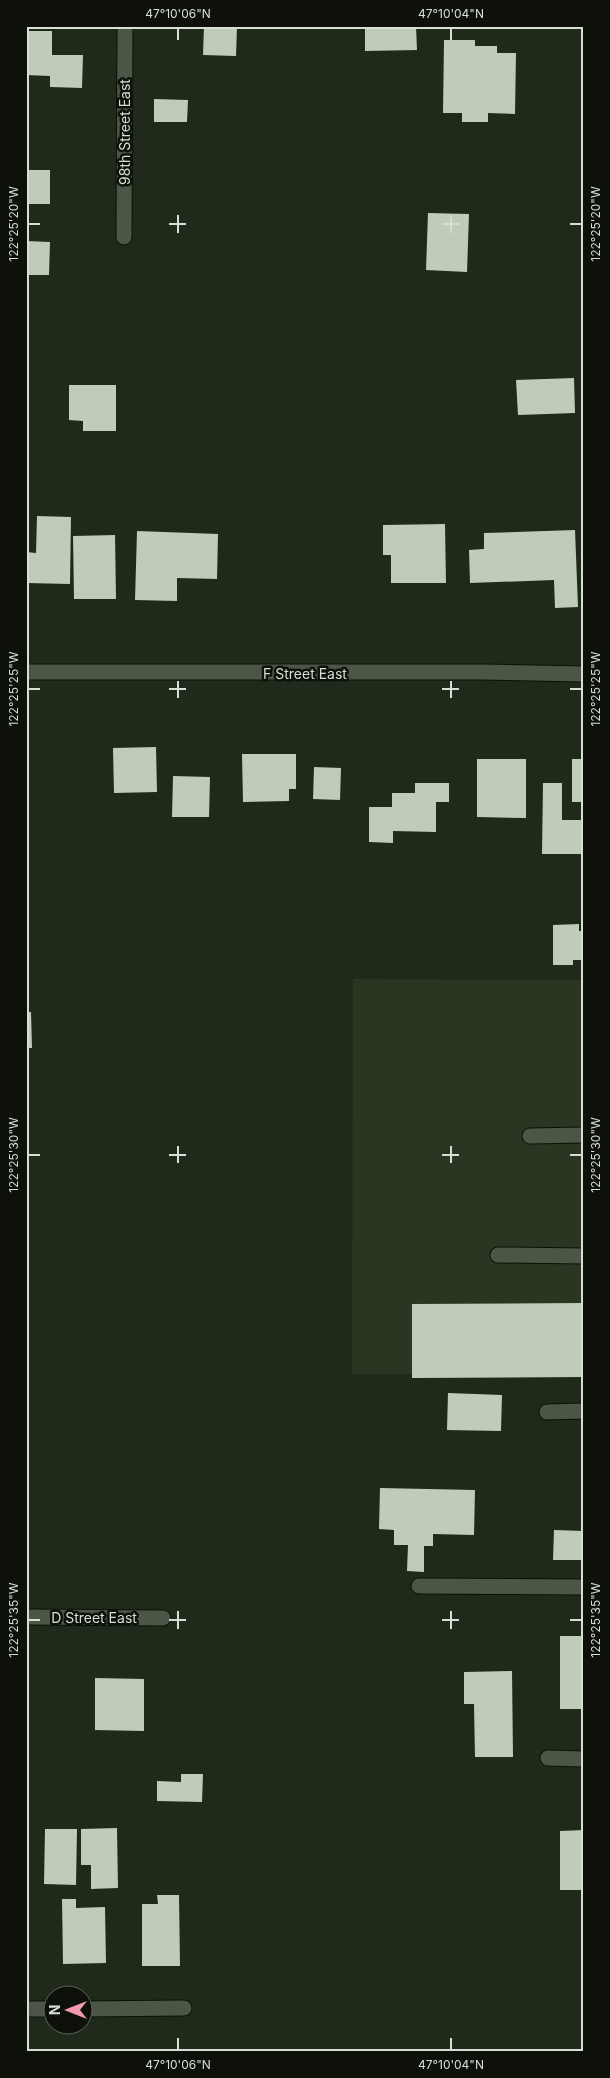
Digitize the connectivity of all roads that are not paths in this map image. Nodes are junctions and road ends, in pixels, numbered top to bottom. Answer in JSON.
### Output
{"nodes":[{"id":1,"x":125,"y":26,"type":"edge"},
{"id":2,"x":124,"y":237,"type":"dead end"},
{"id":3,"x":26,"y":672,"type":"edge"},
{"id":4,"x":584,"y":674,"type":"edge"},
{"id":5,"x":530,"y":1136,"type":"dead end"},
{"id":6,"x":584,"y":1136,"type":"edge"},
{"id":7,"x":498,"y":1255,"type":"dead end"},
{"id":8,"x":584,"y":1256,"type":"edge"},
{"id":9,"x":584,"y":1411,"type":"edge"},
{"id":10,"x":547,"y":1412,"type":"dead end"},
{"id":11,"x":419,"y":1586,"type":"dead end"},
{"id":12,"x":584,"y":1587,"type":"edge"},
{"id":13,"x":26,"y":1617,"type":"edge"},
{"id":14,"x":162,"y":1618,"type":"dead end"},
{"id":15,"x":548,"y":1758,"type":"dead end"},
{"id":16,"x":584,"y":1759,"type":"edge"},
{"id":17,"x":184,"y":2008,"type":"dead end"},
{"id":18,"x":26,"y":2009,"type":"edge"},
{"id":19,"x":42,"y":2009,"type":"edge"},
{"id":20,"x":92,"y":2009,"type":"edge"}],
"edges":[{"from":1,"to":2,"type":"street","name":"98th Street East"},
{"from":3,"to":4,"type":"street","name":"F Street East"},
{"from":5,"to":6,"type":"street"},
{"from":7,"to":8,"type":"street"},
{"from":9,"to":10,"type":"street"},
{"from":11,"to":12,"type":"street"},
{"from":13,"to":14,"type":"street","name":"D Street East"},
{"from":15,"to":16,"type":"street"},
{"from":17,"to":20,"type":"street"},
{"from":18,"to":19,"type":"street"}]}
